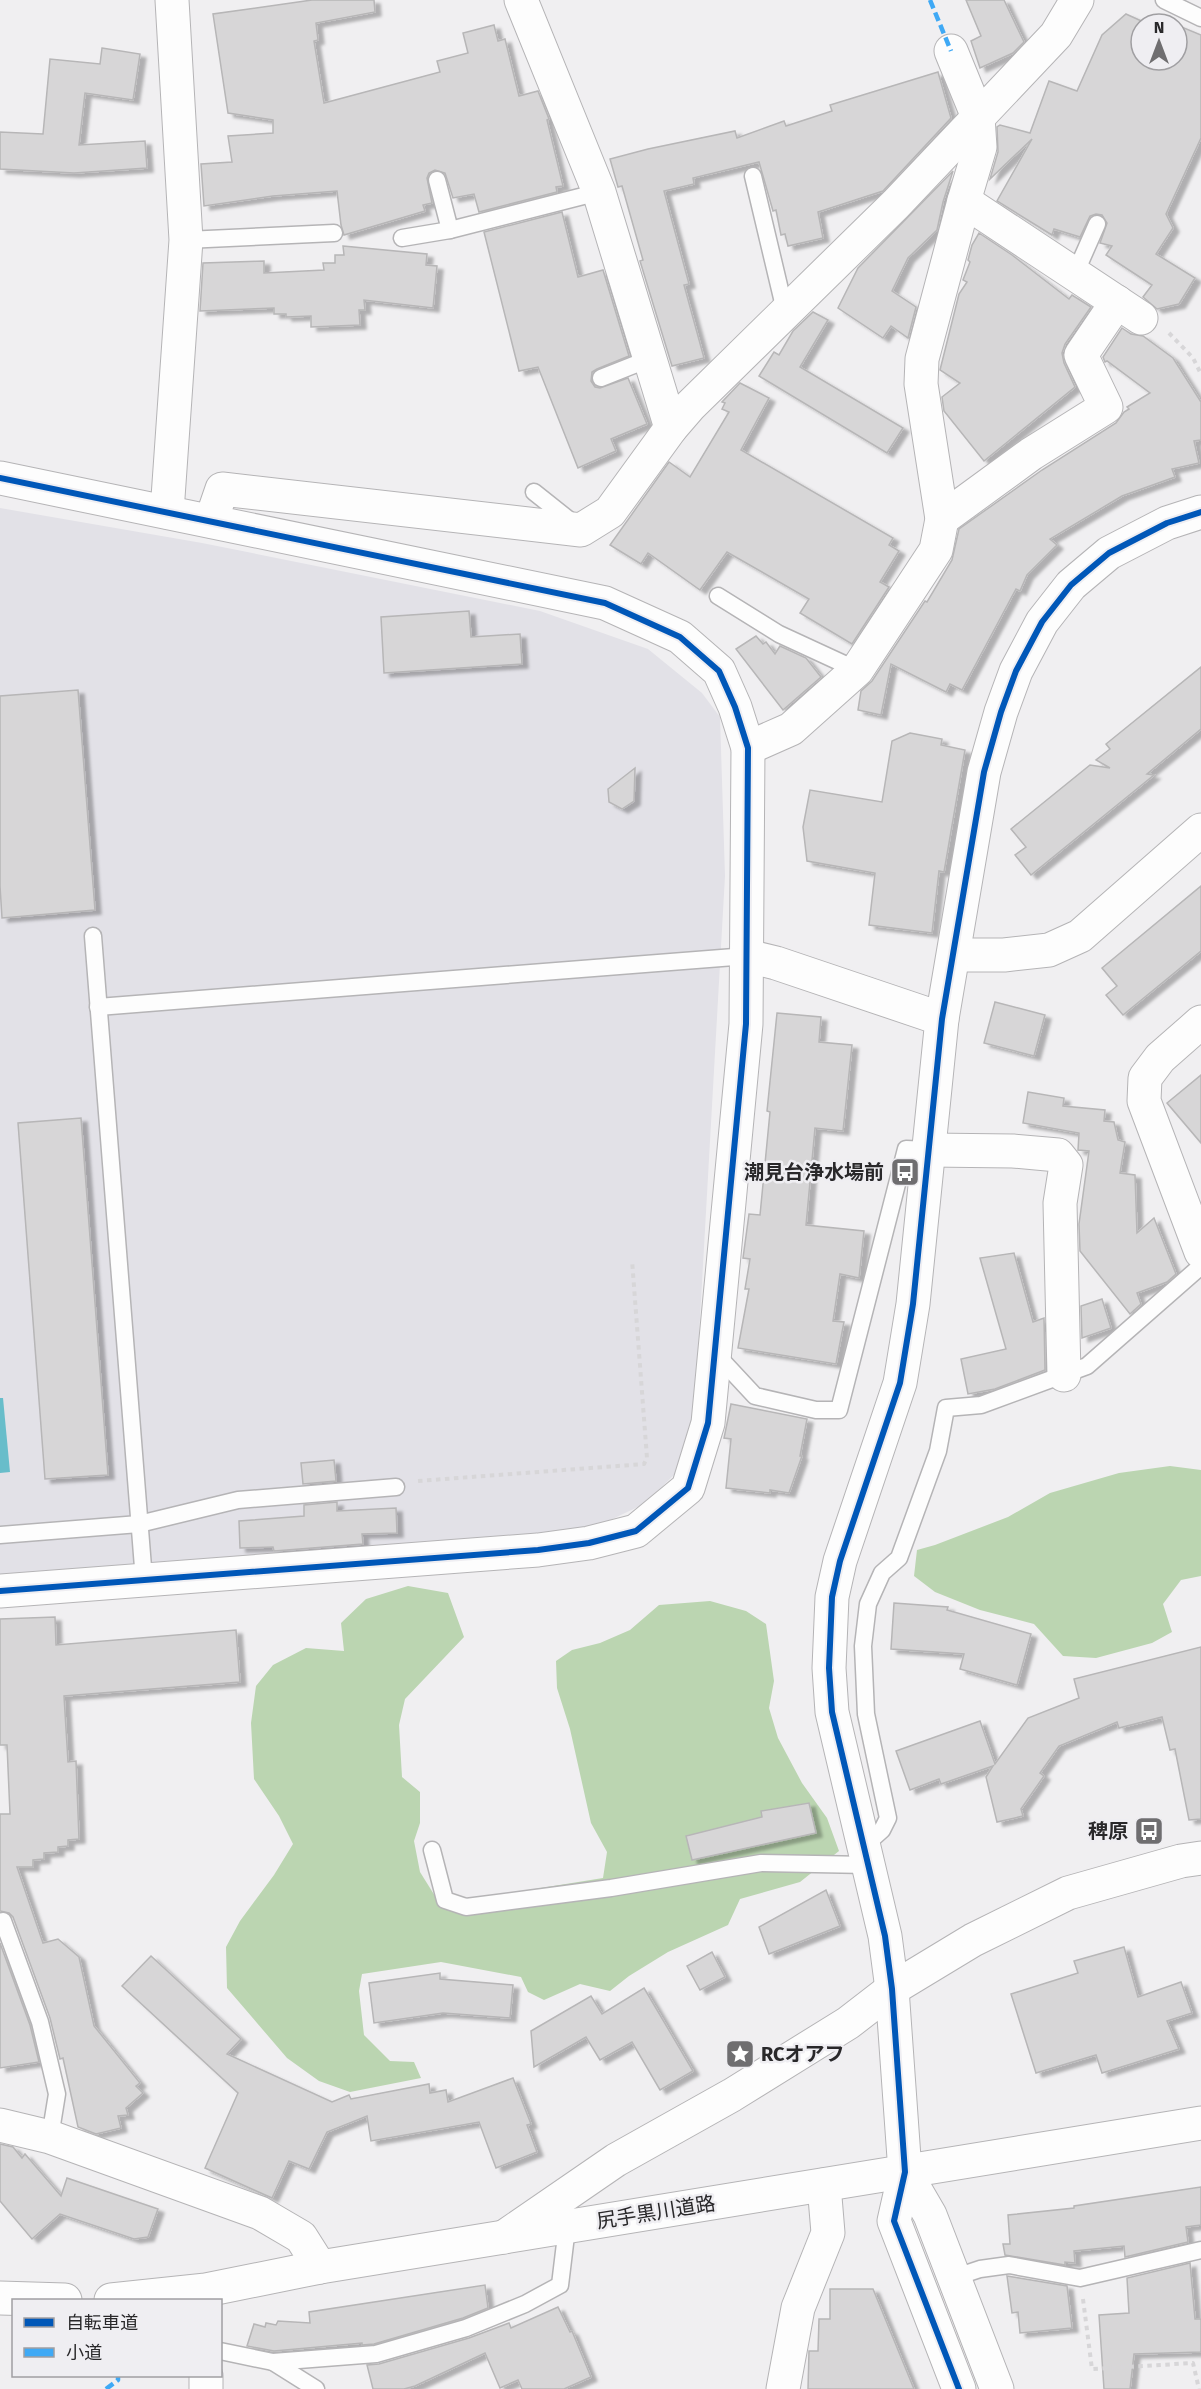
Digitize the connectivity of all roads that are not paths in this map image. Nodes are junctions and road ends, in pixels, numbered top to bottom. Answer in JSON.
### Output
{"nodes":[{"id":1,"x":172,"y":0,"type":"edge"},
{"id":2,"x":521,"y":0,"type":"edge"},
{"id":3,"x":1077,"y":0,"type":"edge"},
{"id":4,"x":1164,"y":0,"type":"edge"},
{"id":5,"x":1201,"y":18,"type":"edge"},
{"id":6,"x":951,"y":51,"type":"dead end"},
{"id":7,"x":978,"y":117,"type":"junction"},
{"id":8,"x":753,"y":176,"type":"dead end"},
{"id":9,"x":437,"y":180,"type":"dead end"},
{"id":10,"x":598,"y":192,"type":"junction"},
{"id":11,"x":964,"y":201,"type":"junction"},
{"id":12,"x":1097,"y":224,"type":"dead end"},
{"id":13,"x":450,"y":230,"type":"junction"},
{"id":14,"x":334,"y":233,"type":"dead end"},
{"id":15,"x":402,"y":238,"type":"dead end"},
{"id":16,"x":186,"y":240,"type":"junction"},
{"id":17,"x":1075,"y":274,"type":"junction"},
{"id":18,"x":786,"y":315,"type":"junction"},
{"id":19,"x":650,"y":359,"type":"junction"},
{"id":20,"x":601,"y":378,"type":"dead end"},
{"id":21,"x":671,"y":428,"type":"junction"},
{"id":22,"x":0,"y":478,"type":"edge"},
{"id":23,"x":534,"y":492,"type":"dead end"},
{"id":24,"x":167,"y":512,"type":"junction"},
{"id":25,"x":1201,"y":512,"type":"edge"},
{"id":26,"x":942,"y":519,"type":"junction"},
{"id":27,"x":211,"y":521,"type":"junction"},
{"id":28,"x":581,"y":530,"type":"junction"},
{"id":29,"x":718,"y":596,"type":"dead end"},
{"id":30,"x":857,"y":670,"type":"junction"},
{"id":31,"x":748,"y":748,"type":"junction"},
{"id":32,"x":1201,"y":830,"type":"edge"},
{"id":33,"x":93,"y":936,"type":"dead end"},
{"id":34,"x":954,"y":954,"type":"junction"},
{"id":35,"x":747,"y":956,"type":"junction"},
{"id":36,"x":98,"y":1007,"type":"junction"},
{"id":37,"x":942,"y":1019,"type":"junction"},
{"id":38,"x":1201,"y":1022,"type":"edge"},
{"id":39,"x":929,"y":1150,"type":"junction"},
{"id":40,"x":1201,"y":1252,"type":"edge"},
{"id":41,"x":1201,"y":1266,"type":"edge"},
{"id":42,"x":714,"y":1351,"type":"junction"},
{"id":43,"x":1064,"y":1375,"type":"junction"},
{"id":44,"x":396,"y":1486,"type":"road end"},
{"id":45,"x":139,"y":1524,"type":"junction"},
{"id":46,"x":0,"y":1535,"type":"edge"},
{"id":47,"x":144,"y":1580,"type":"junction"},
{"id":48,"x":0,"y":1591,"type":"edge"},
{"id":49,"x":432,"y":1850,"type":"dead end"},
{"id":50,"x":866,"y":1856,"type":"junction"},
{"id":51,"x":1201,"y":1858,"type":"edge"},
{"id":52,"x":3,"y":1921,"type":"dead end"},
{"id":53,"x":892,"y":1989,"type":"junction"},
{"id":54,"x":1201,"y":2123,"type":"edge"},
{"id":55,"x":0,"y":2125,"type":"edge"},
{"id":56,"x":51,"y":2137,"type":"junction"},
{"id":57,"x":904,"y":2172,"type":"junction"},
{"id":58,"x":824,"y":2185,"type":"junction"},
{"id":59,"x":567,"y":2227,"type":"junction"},
{"id":60,"x":504,"y":2237,"type":"junction"},
{"id":61,"x":1201,"y":2250,"type":"edge"},
{"id":62,"x":320,"y":2267,"type":"junction"},
{"id":63,"x":953,"y":2278,"type":"junction"},
{"id":64,"x":206,"y":2295,"type":"edge"},
{"id":65,"x":0,"y":2298,"type":"edge"},
{"id":66,"x":22,"y":2299,"type":"edge"},
{"id":67,"x":143,"y":2299,"type":"edge"},
{"id":68,"x":222,"y":2351,"type":"edge"},
{"id":69,"x":273,"y":2362,"type":"junction"},
{"id":70,"x":316,"y":2389,"type":"edge"},
{"id":71,"x":783,"y":2389,"type":"edge"},
{"id":72,"x":959,"y":2389,"type":"edge"},
{"id":73,"x":997,"y":2389,"type":"edge"}],
"edges":[{"from":1,"to":16,"type":"street"},
{"from":2,"to":10,"type":"street"},
{"from":3,"to":7,"type":"street"},
{"from":4,"to":5,"type":"lane"},
{"from":6,"to":7,"type":"street"},
{"from":7,"to":11,"type":"street"},
{"from":7,"to":18,"type":"street"},
{"from":8,"to":18,"type":"lane"},
{"from":9,"to":13,"type":"lane"},
{"from":10,"to":13,"type":"lane"},
{"from":10,"to":19,"type":"street"},
{"from":11,"to":17,"type":"street"},
{"from":11,"to":26,"type":"street"},
{"from":12,"to":17,"type":"lane"},
{"from":13,"to":15,"type":"lane"},
{"from":14,"to":16,"type":"lane"},
{"from":16,"to":24,"type":"street"},
{"from":17,"to":26,"type":"street"},
{"from":18,"to":21,"type":"street"},
{"from":19,"to":20,"type":"lane"},
{"from":19,"to":21,"type":"street"},
{"from":21,"to":28,"type":"street"},
{"from":22,"to":24,"type":"street"},
{"from":23,"to":28,"type":"lane"},
{"from":24,"to":27,"type":"street"},
{"from":25,"to":34,"type":"street"},
{"from":26,"to":30,"type":"street"},
{"from":27,"to":28,"type":"street"},
{"from":27,"to":31,"type":"street"},
{"from":29,"to":30,"type":"lane"},
{"from":30,"to":31,"type":"street"},
{"from":31,"to":35,"type":"street"},
{"from":32,"to":34,"type":"street"},
{"from":33,"to":36,"type":"lane"},
{"from":34,"to":37,"type":"street"},
{"from":35,"to":36,"type":"lane"},
{"from":35,"to":37,"type":"street"},
{"from":35,"to":42,"type":"street"},
{"from":36,"to":45,"type":"lane"},
{"from":37,"to":39,"type":"street"},
{"from":38,"to":40,"type":"street"},
{"from":39,"to":42,"type":"lane"},
{"from":39,"to":43,"type":"street"},
{"from":39,"to":50,"type":"street"},
{"from":41,"to":43,"type":"lane"},
{"from":42,"to":47,"type":"street"},
{"from":43,"to":50,"type":"lane"},
{"from":44,"to":45,"type":"lane"},
{"from":45,"to":46,"type":"lane"},
{"from":45,"to":47,"type":"lane"},
{"from":47,"to":48,"type":"street"},
{"from":49,"to":50,"type":"lane"},
{"from":50,"to":53,"type":"street"},
{"from":51,"to":53,"type":"street"},
{"from":52,"to":56,"type":"lane"},
{"from":53,"to":57,"type":"street"},
{"from":53,"to":60,"type":"street"},
{"from":54,"to":57,"type":"street","name":"尻手黒川道路"},
{"from":55,"to":56,"type":"street"},
{"from":56,"to":62,"type":"street"},
{"from":57,"to":58,"type":"street","name":"尻手黒川道路"},
{"from":57,"to":63,"type":"street"},
{"from":57,"to":72,"type":"street"},
{"from":58,"to":59,"type":"street","name":"尻手黒川道路"},
{"from":58,"to":71,"type":"street"},
{"from":59,"to":60,"type":"street","name":"尻手黒川道路"},
{"from":59,"to":69,"type":"lane"},
{"from":60,"to":62,"type":"street","name":"尻手黒川道路"},
{"from":61,"to":63,"type":"lane"},
{"from":62,"to":64,"type":"street","name":"尻手黒川道路"},
{"from":63,"to":73,"type":"street"},
{"from":64,"to":67,"type":"street","name":"尻手黒川道路"},
{"from":65,"to":66,"type":"street"},
{"from":68,"to":69,"type":"lane"},
{"from":69,"to":70,"type":"lane"}]}
